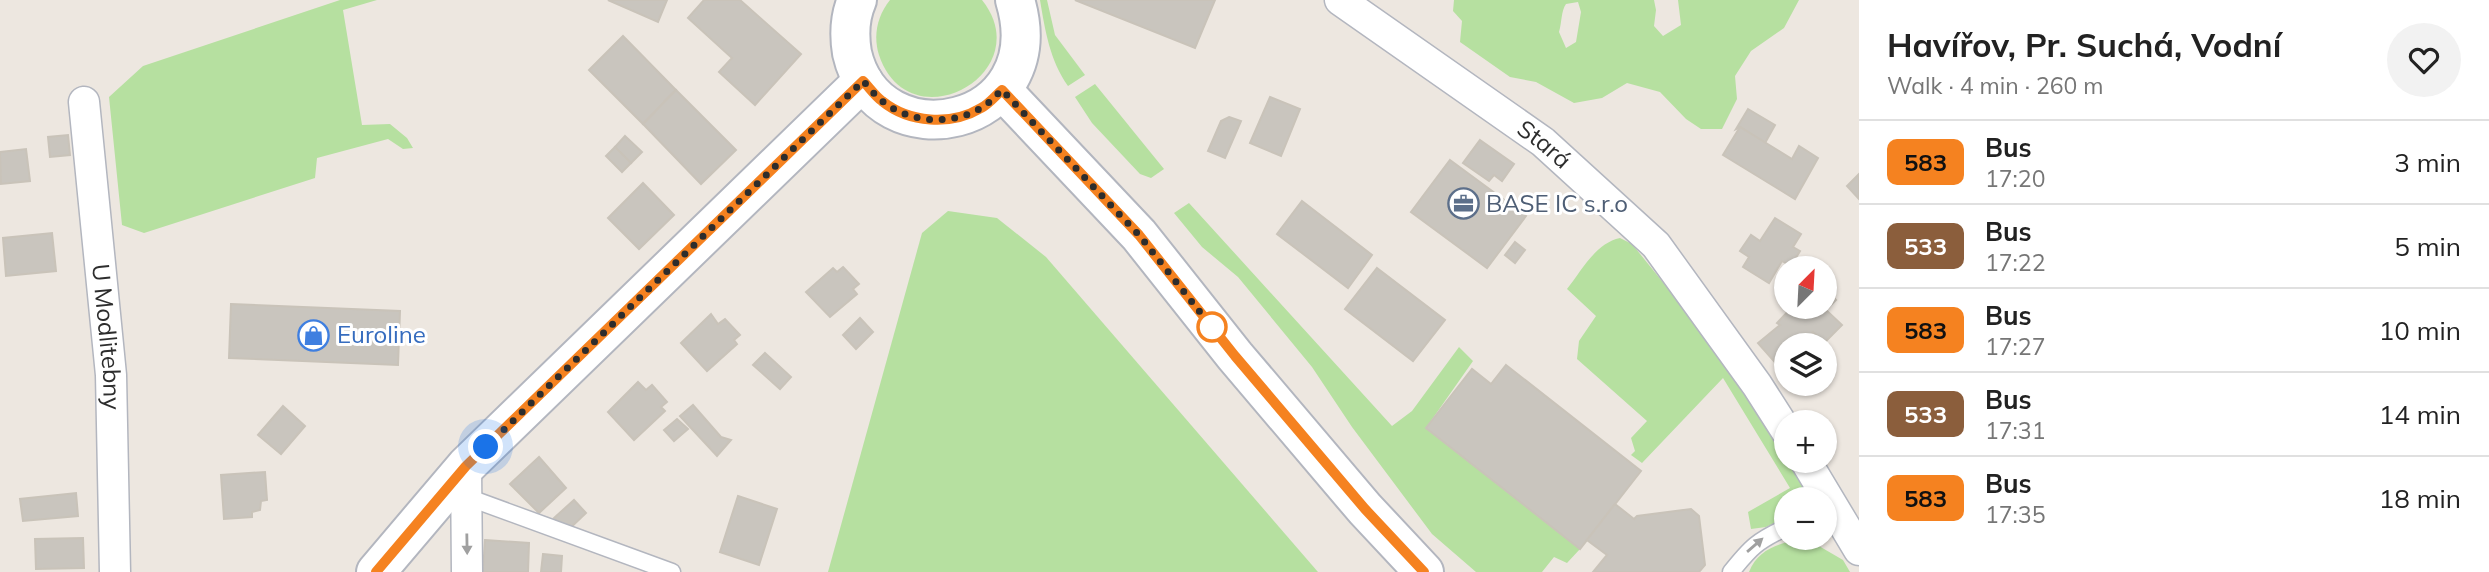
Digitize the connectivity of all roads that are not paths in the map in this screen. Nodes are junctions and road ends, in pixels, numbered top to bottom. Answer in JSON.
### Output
{"nodes":[{"id":1,"x":858,"y":0,"type":"edge"},
{"id":2,"x":1015,"y":0,"type":"edge"},
{"id":3,"x":1340,"y":0,"type":"edge"},
{"id":4,"x":863,"y":81,"type":"junction"},
{"id":5,"x":1002,"y":90,"type":"junction"},
{"id":6,"x":83,"y":102,"type":"dead end"},
{"id":7,"x":1774,"y":412,"type":"edge"},
{"id":8,"x":466,"y":482,"type":"junction"},
{"id":9,"x":1837,"y":518,"type":"edge"},
{"id":10,"x":1774,"y":533,"type":"edge"},
{"id":11,"x":1859,"y":550,"type":"edge"},
{"id":12,"x":116,"y":572,"type":"edge"},
{"id":13,"x":376,"y":572,"type":"edge"},
{"id":14,"x":467,"y":572,"type":"edge"},
{"id":15,"x":673,"y":572,"type":"edge"},
{"id":16,"x":1424,"y":572,"type":"edge"},
{"id":17,"x":1731,"y":572,"type":"edge"}],
"edges":[{"from":1,"to":4,"type":"main road"},
{"from":2,"to":5,"type":"main road"},
{"from":3,"to":7,"type":"street","name":"Stará"},
{"from":4,"to":5,"type":"main road"},
{"from":4,"to":8,"type":"main road"},
{"from":5,"to":16,"type":"main road"},
{"from":6,"to":12,"type":"street","name":"U Modlitebny"},
{"from":8,"to":13,"type":"main road"},
{"from":8,"to":14,"type":"street","one_way":true},
{"from":8,"to":15,"type":"lane"},
{"from":9,"to":11,"type":"street"},
{"from":17,"to":10,"type":"lane","one_way":true}]}
